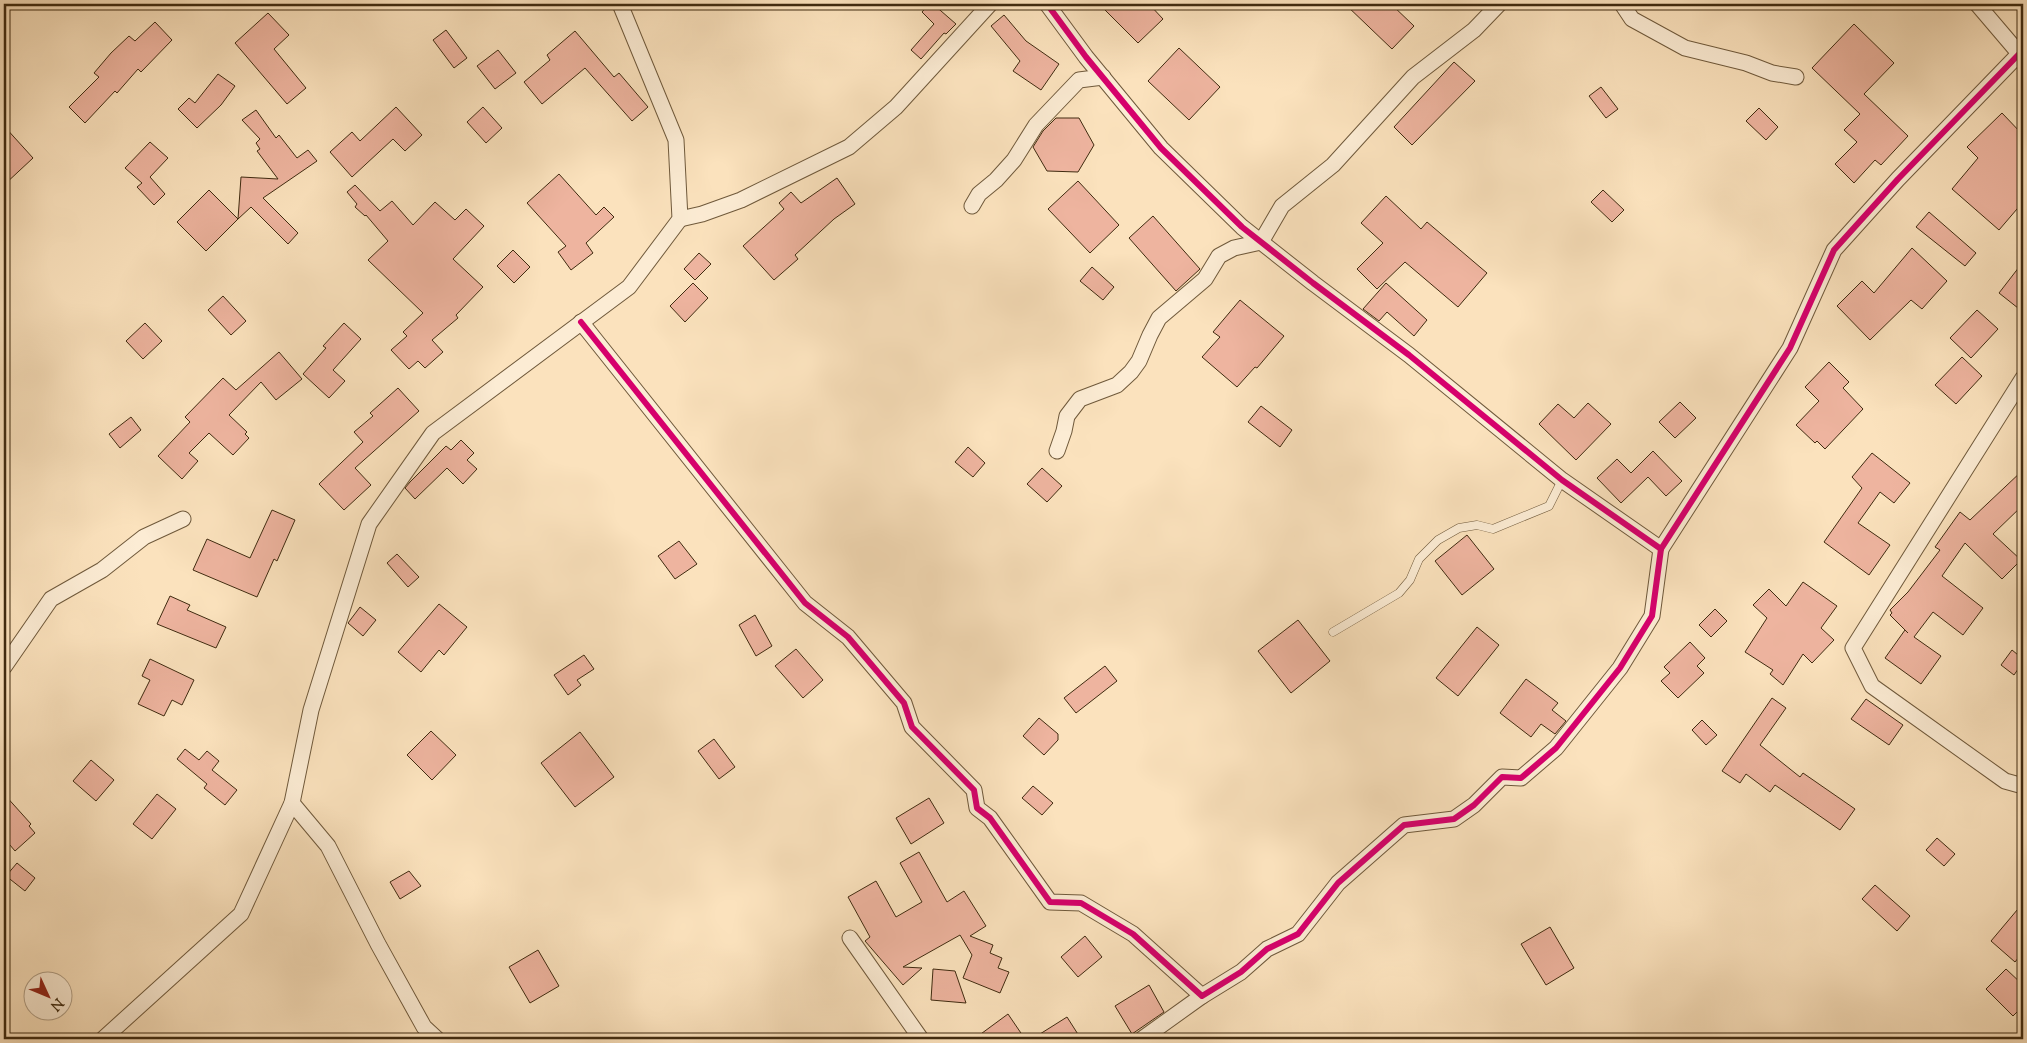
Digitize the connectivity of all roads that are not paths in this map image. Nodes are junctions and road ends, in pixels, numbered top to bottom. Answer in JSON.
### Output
{"nodes":[{"id":1,"x":620,"y":4,"type":"edge"},
{"id":2,"x":990,"y":4,"type":"edge"},
{"id":3,"x":1047,"y":4,"type":"edge"},
{"id":4,"x":1499,"y":4,"type":"edge"},
{"id":5,"x":1622,"y":4,"type":"edge"},
{"id":6,"x":1977,"y":4,"type":"edge"},
{"id":7,"x":2021,"y":56,"type":"edge"},
{"id":8,"x":1102,"y":77,"type":"junction"},
{"id":9,"x":1796,"y":77,"type":"dead end"},
{"id":10,"x":972,"y":206,"type":"dead end"},
{"id":11,"x":680,"y":219,"type":"junction"},
{"id":12,"x":1261,"y":242,"type":"junction"},
{"id":13,"x":581,"y":322,"type":"junction"},
{"id":14,"x":2023,"y":378,"type":"edge"},
{"id":15,"x":1057,"y":451,"type":"dead end"},
{"id":16,"x":1562,"y":480,"type":"junction"},
{"id":17,"x":182,"y":519,"type":"dead end"},
{"id":18,"x":1661,"y":549,"type":"junction"},
{"id":19,"x":1333,"y":632,"type":"dead end"},
{"id":20,"x":4,"y":667,"type":"edge"},
{"id":21,"x":2023,"y":786,"type":"edge"},
{"id":22,"x":292,"y":803,"type":"junction"},
{"id":23,"x":850,"y":938,"type":"dead end"},
{"id":24,"x":1202,"y":996,"type":"junction"},
{"id":25,"x":104,"y":1039,"type":"edge"},
{"id":26,"x":437,"y":1039,"type":"edge"},
{"id":27,"x":921,"y":1039,"type":"edge"},
{"id":28,"x":1142,"y":1039,"type":"edge"}],
"edges":[{"from":1,"to":11,"type":"street"},
{"from":2,"to":11,"type":"street"},
{"from":3,"to":8,"type":"street"},
{"from":4,"to":12,"type":"street"},
{"from":5,"to":9,"type":"street"},
{"from":6,"to":7,"type":"street"},
{"from":7,"to":18,"type":"street"},
{"from":8,"to":10,"type":"street"},
{"from":8,"to":12,"type":"street"},
{"from":11,"to":13,"type":"street"},
{"from":12,"to":15,"type":"street"},
{"from":12,"to":16,"type":"street"},
{"from":13,"to":22,"type":"street"},
{"from":13,"to":24,"type":"street"},
{"from":14,"to":21,"type":"street"},
{"from":16,"to":18,"type":"street"},
{"from":16,"to":19,"type":"lane"},
{"from":17,"to":20,"type":"street"},
{"from":18,"to":24,"type":"street"},
{"from":22,"to":25,"type":"street"},
{"from":22,"to":26,"type":"street"},
{"from":23,"to":27,"type":"street"},
{"from":24,"to":28,"type":"street"}]}
